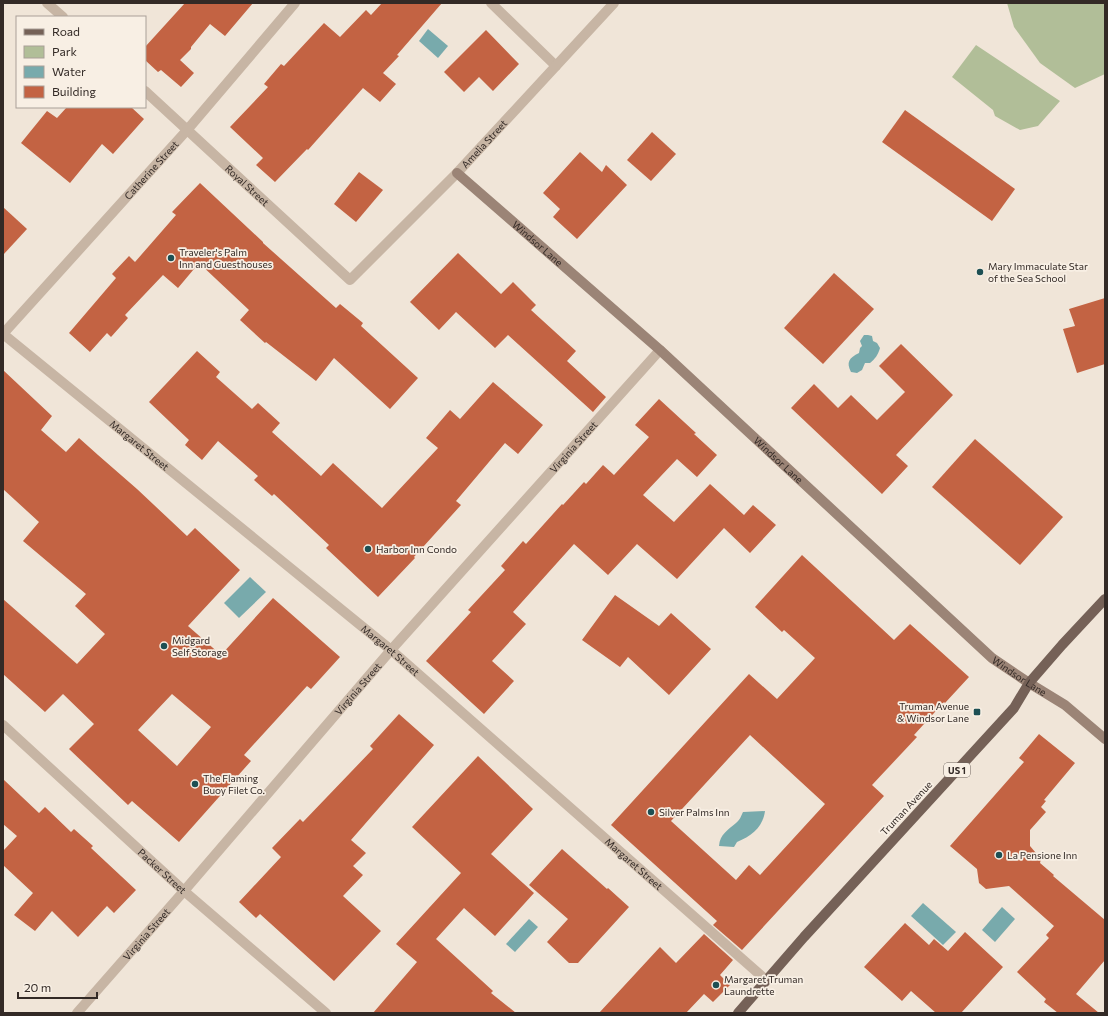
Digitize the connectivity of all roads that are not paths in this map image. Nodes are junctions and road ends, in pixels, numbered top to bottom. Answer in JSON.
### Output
{"nodes":[{"id":1,"x":47,"y":3,"type":"edge"},
{"id":2,"x":295,"y":3,"type":"edge"},
{"id":3,"x":491,"y":3,"type":"edge"},
{"id":4,"x":614,"y":3,"type":"edge"},
{"id":5,"x":62,"y":16,"type":"edge"},
{"id":6,"x":556,"y":66,"type":"junction"},
{"id":7,"x":146,"y":92,"type":"edge"},
{"id":8,"x":188,"y":129,"type":"junction"},
{"id":9,"x":457,"y":173,"type":"junction"},
{"id":10,"x":350,"y":280,"type":"joint"},
{"id":11,"x":3,"y":334,"type":"edge"},
{"id":12,"x":660,"y":350,"type":"junction"},
{"id":13,"x":1105,"y":599,"type":"edge"},
{"id":14,"x":391,"y":650,"type":"junction"},
{"id":15,"x":1029,"y":683,"type":"junction"},
{"id":16,"x":3,"y":725,"type":"edge"},
{"id":17,"x":1105,"y":739,"type":"edge"},
{"id":18,"x":184,"y":891,"type":"junction"},
{"id":19,"x":766,"y":980,"type":"junction"},
{"id":20,"x":77,"y":1013,"type":"edge"},
{"id":21,"x":326,"y":1013,"type":"edge"},
{"id":22,"x":738,"y":1013,"type":"edge"}],
"edges":[{"from":1,"to":5,"type":"street"},
{"from":2,"to":8,"type":"street","name":"Catherine Street"},
{"from":3,"to":6,"type":"street"},
{"from":4,"to":6,"type":"street","name":"Amelia Street"},
{"from":6,"to":9,"type":"street","name":"Amelia Street"},
{"from":7,"to":8,"type":"street","name":"Royal Street"},
{"from":8,"to":10,"type":"street","name":"Royal Street"},
{"from":8,"to":11,"type":"street","name":"Catherine Street"},
{"from":9,"to":10,"type":"street","name":"Amelia Street"},
{"from":9,"to":12,"type":"street","name":"Windsor Lane"},
{"from":11,"to":14,"type":"street","name":"Margaret Street"},
{"from":12,"to":14,"type":"street","name":"Virginia Street"},
{"from":12,"to":15,"type":"street","name":"Windsor Lane"},
{"from":13,"to":15,"type":"main road","name":"Truman Avenue","number":"US 1"},
{"from":14,"to":18,"type":"street","name":"Virginia Street"},
{"from":14,"to":19,"type":"street","name":"Margaret Street"},
{"from":15,"to":17,"type":"street","name":"Windsor Lane"},
{"from":15,"to":19,"type":"main road","name":"Truman Avenue","number":"US 1"},
{"from":16,"to":18,"type":"street","name":"Packer Street"},
{"from":18,"to":20,"type":"street","name":"Virginia Street"},
{"from":18,"to":21,"type":"street","name":"Packer Street"},
{"from":19,"to":22,"type":"main road","name":"Truman Avenue","number":"US 1"}]}
